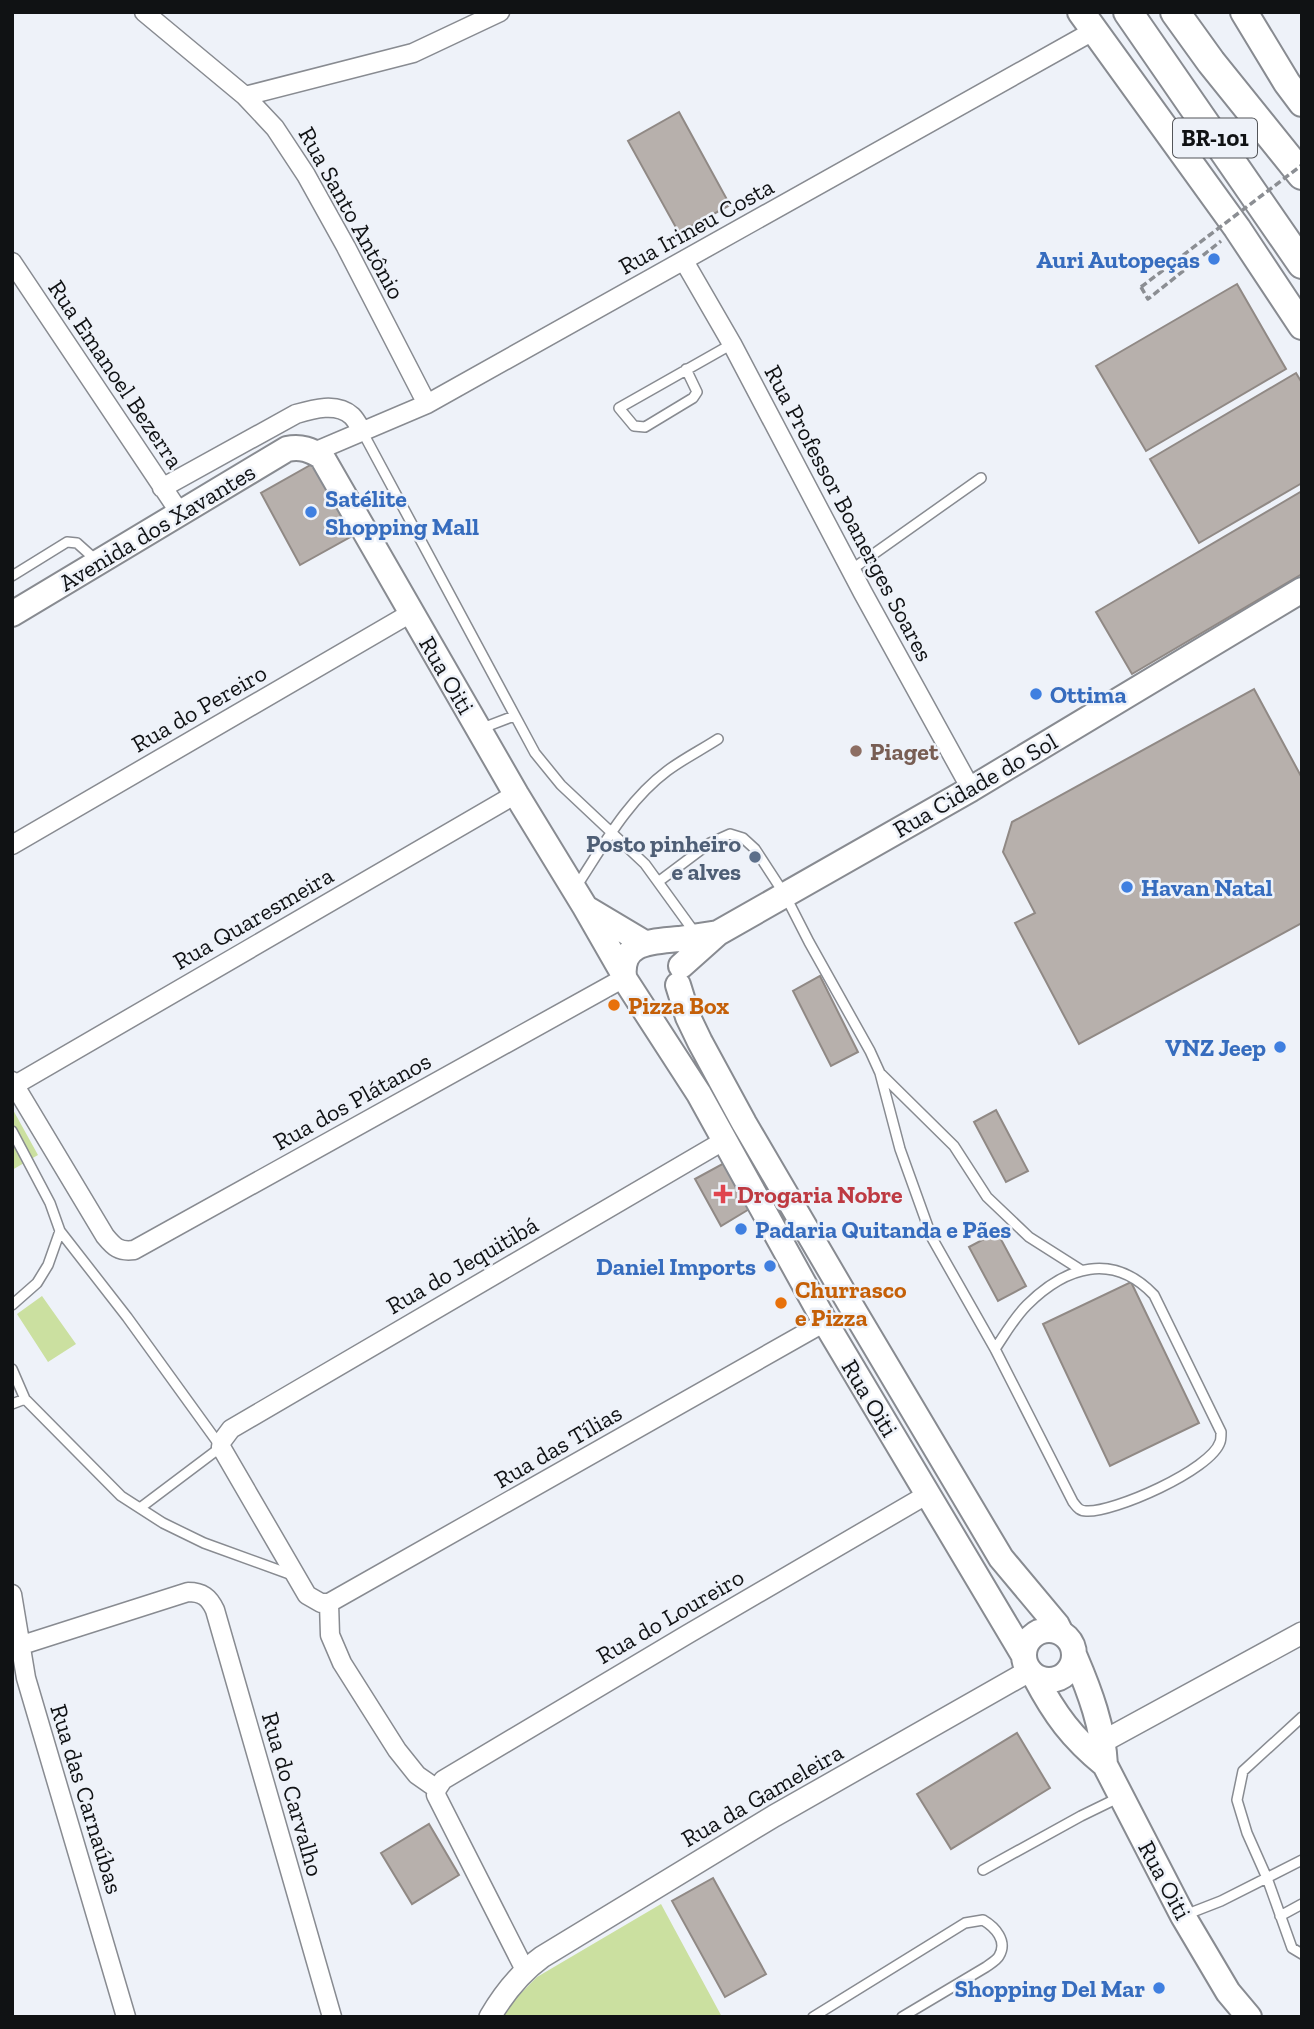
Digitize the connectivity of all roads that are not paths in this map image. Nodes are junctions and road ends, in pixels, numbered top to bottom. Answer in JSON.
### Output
{"nodes":[{"id":1,"x":144,"y":12,"type":"edge"},
{"id":2,"x":500,"y":12,"type":"edge"},
{"id":3,"x":1128,"y":12,"type":"edge"},
{"id":4,"x":1175,"y":12,"type":"edge"},
{"id":5,"x":1244,"y":12,"type":"edge"},
{"id":6,"x":1088,"y":21,"type":"edge"},
{"id":7,"x":245,"y":96,"type":"junction"},
{"id":8,"x":1302,"y":103,"type":"edge"},
{"id":9,"x":1302,"y":175,"type":"edge"},
{"id":10,"x":684,"y":261,"type":"junction"},
{"id":11,"x":12,"y":262,"type":"edge"},
{"id":12,"x":1302,"y":264,"type":"edge"},
{"id":13,"x":1302,"y":326,"type":"edge"},
{"id":14,"x":732,"y":344,"type":"junction"},
{"id":15,"x":686,"y":369,"type":"junction"},
{"id":16,"x":427,"y":404,"type":"junction"},
{"id":17,"x":362,"y":431,"type":"junction"},
{"id":18,"x":309,"y":450,"type":"junction"},
{"id":19,"x":981,"y":478,"type":"dead end"},
{"id":20,"x":162,"y":488,"type":"junction"},
{"id":21,"x":180,"y":513,"type":"junction"},
{"id":22,"x":99,"y":562,"type":"junction"},
{"id":23,"x":851,"y":570,"type":"junction"},
{"id":24,"x":12,"y":576,"type":"edge"},
{"id":25,"x":1302,"y":590,"type":"edge"},
{"id":26,"x":411,"y":613,"type":"junction"},
{"id":27,"x":12,"y":614,"type":"edge"},
{"id":28,"x":514,"y":716,"type":"junction"},
{"id":29,"x":478,"y":729,"type":"junction"},
{"id":30,"x":718,"y":739,"type":"dead end"},
{"id":31,"x":971,"y":789,"type":"junction"},
{"id":32,"x":516,"y":794,"type":"junction"},
{"id":33,"x":611,"y":832,"type":"junction"},
{"id":34,"x":12,"y":845,"type":"edge"},
{"id":35,"x":658,"y":882,"type":"junction"},
{"id":36,"x":785,"y":895,"type":"junction"},
{"id":37,"x":580,"y":899,"type":"junction"},
{"id":38,"x":708,"y":935,"type":"junction"},
{"id":39,"x":649,"y":942,"type":"junction"},
{"id":40,"x":680,"y":976,"type":"junction"},
{"id":41,"x":628,"y":983,"type":"junction"},
{"id":42,"x":880,"y":1073,"type":"junction"},
{"id":43,"x":13,"y":1085,"type":"edge"},
{"id":44,"x":12,"y":1131,"type":"edge"},
{"id":45,"x":724,"y":1140,"type":"junction"},
{"id":46,"x":60,"y":1231,"type":"junction"},
{"id":47,"x":1081,"y":1270,"type":"junction"},
{"id":48,"x":12,"y":1305,"type":"edge"},
{"id":49,"x":825,"y":1322,"type":"junction"},
{"id":50,"x":995,"y":1349,"type":"junction"},
{"id":51,"x":12,"y":1369,"type":"edge"},
{"id":52,"x":25,"y":1399,"type":"junction"},
{"id":53,"x":12,"y":1404,"type":"edge"},
{"id":54,"x":223,"y":1441,"type":"junction"},
{"id":55,"x":928,"y":1494,"type":"junction"},
{"id":56,"x":140,"y":1508,"type":"junction"},
{"id":57,"x":296,"y":1577,"type":"junction"},
{"id":58,"x":12,"y":1594,"type":"edge"},
{"id":59,"x":322,"y":1602,"type":"junction"},
{"id":60,"x":1061,"y":1633,"type":"junction"},
{"id":61,"x":1302,"y":1633,"type":"edge"},
{"id":62,"x":17,"y":1646,"type":"edge"},
{"id":63,"x":1074,"y":1657,"type":"junction"},
{"id":64,"x":1029,"y":1668,"type":"junction"},
{"id":65,"x":1302,"y":1717,"type":"edge"},
{"id":66,"x":1105,"y":1753,"type":"junction"},
{"id":67,"x":438,"y":1786,"type":"junction"},
{"id":68,"x":1122,"y":1797,"type":"junction"},
{"id":69,"x":1302,"y":1860,"type":"edge"},
{"id":70,"x":983,"y":1870,"type":"dead end"},
{"id":71,"x":1267,"y":1878,"type":"junction"},
{"id":72,"x":1302,"y":1904,"type":"edge"},
{"id":73,"x":1183,"y":1916,"type":"junction"},
{"id":74,"x":1280,"y":1916,"type":"junction"},
{"id":75,"x":1302,"y":1954,"type":"edge"},
{"id":76,"x":525,"y":1969,"type":"junction"},
{"id":77,"x":1228,"y":1992,"type":"junction"},
{"id":78,"x":126,"y":2017,"type":"edge"},
{"id":79,"x":332,"y":2017,"type":"edge"},
{"id":80,"x":490,"y":2017,"type":"edge"},
{"id":81,"x":813,"y":2017,"type":"edge"},
{"id":82,"x":902,"y":2017,"type":"edge"},
{"id":83,"x":1237,"y":2017,"type":"edge"},
{"id":84,"x":1249,"y":2017,"type":"edge"}],
"edges":[{"from":1,"to":7,"type":"street","name":"Rua Santo Antônio"},
{"from":2,"to":7,"type":"street"},
{"from":3,"to":12,"type":"highway","number":"BR-101"},
{"from":4,"to":9,"type":"highway","number":"BR-101"},
{"from":5,"to":8,"type":"main road"},
{"from":6,"to":10,"type":"street","name":"Rua Irineu Costa"},
{"from":6,"to":13,"type":"main road"},
{"from":7,"to":16,"type":"street","name":"Rua Santo Antônio"},
{"from":10,"to":14,"type":"street","name":"Rua Professor Boanerges Soares"},
{"from":10,"to":16,"type":"street","name":"Rua Irineu Costa"},
{"from":11,"to":20,"type":"street","name":"Rua Emanoel Bezerra"},
{"from":14,"to":15,"type":"lane"},
{"from":14,"to":23,"type":"street","name":"Rua Professor Boanerges Soares"},
{"from":15,"to":15,"type":"lane"},
{"from":16,"to":17,"type":"street","name":"Rua Irineu Costa"},
{"from":17,"to":18,"type":"street","name":"Rua Irineu Costa"},
{"from":17,"to":20,"type":"street","name":"Avenida dos Xavantes"},
{"from":17,"to":28,"type":"lane"},
{"from":18,"to":21,"type":"main road","name":"Avenida dos Xavantes"},
{"from":18,"to":26,"type":"main road","name":"Rua Oiti"},
{"from":19,"to":23,"type":"lane"},
{"from":20,"to":21,"type":"street","name":"Rua Emanoel Bezerra"},
{"from":21,"to":22,"type":"main road","name":"Avenida dos Xavantes"},
{"from":22,"to":24,"type":"lane"},
{"from":22,"to":27,"type":"main road","name":"Avenida dos Xavantes"},
{"from":23,"to":31,"type":"street","name":"Rua Professor Boanerges Soares"},
{"from":25,"to":31,"type":"main road","name":"Rua Cidade do Sol"},
{"from":26,"to":29,"type":"main road","name":"Rua Oiti"},
{"from":26,"to":34,"type":"street","name":"Rua do Pereiro"},
{"from":28,"to":29,"type":"lane"},
{"from":28,"to":33,"type":"lane"},
{"from":29,"to":32,"type":"main road","name":"Rua Oiti"},
{"from":30,"to":33,"type":"lane"},
{"from":31,"to":36,"type":"main road","name":"Rua Cidade do Sol"},
{"from":32,"to":37,"type":"main road","name":"Rua Oiti"},
{"from":32,"to":43,"type":"street","name":"Rua Quaresmeira"},
{"from":33,"to":35,"type":"lane"},
{"from":33,"to":37,"type":"lane"},
{"from":35,"to":36,"type":"lane"},
{"from":35,"to":38,"type":"lane"},
{"from":36,"to":38,"type":"main road","name":"Rua Cidade do Sol"},
{"from":36,"to":42,"type":"lane"},
{"from":37,"to":39,"type":"main road","name":"Rua Oiti"},
{"from":37,"to":41,"type":"main road","name":"Rua Oiti"},
{"from":38,"to":39,"type":"main road","name":"Rua Cidade do Sol"},
{"from":38,"to":40,"type":"main road","name":"Rua Cidade do Sol"},
{"from":39,"to":40,"type":"main road"},
{"from":39,"to":41,"type":"main road"},
{"from":40,"to":41,"type":"main road"},
{"from":40,"to":60,"type":"main road","name":"Rua Oiti"},
{"from":41,"to":43,"type":"street","name":"Rua dos Plátanos"},
{"from":41,"to":45,"type":"main road","name":"Rua Oiti"},
{"from":42,"to":47,"type":"lane"},
{"from":42,"to":50,"type":"lane"},
{"from":44,"to":46,"type":"lane"},
{"from":45,"to":49,"type":"main road","name":"Rua Oiti"},
{"from":45,"to":54,"type":"street","name":"Rua do Jequitibá"},
{"from":46,"to":48,"type":"lane"},
{"from":46,"to":54,"type":"lane"},
{"from":47,"to":50,"type":"lane"},
{"from":47,"to":50,"type":"lane"},
{"from":49,"to":55,"type":"main road","name":"Rua Oiti"},
{"from":49,"to":59,"type":"street","name":"Rua das Tílias"},
{"from":51,"to":52,"type":"lane"},
{"from":52,"to":53,"type":"lane"},
{"from":52,"to":56,"type":"lane"},
{"from":54,"to":56,"type":"lane"},
{"from":54,"to":57,"type":"street"},
{"from":55,"to":64,"type":"main road","name":"Rua Oiti"},
{"from":55,"to":67,"type":"street","name":"Rua do Loureiro"},
{"from":56,"to":57,"type":"lane"},
{"from":57,"to":59,"type":"street"},
{"from":58,"to":62,"type":"street","name":"Rua das Carnaúbas"},
{"from":59,"to":67,"type":"street"},
{"from":60,"to":63,"type":"main road"},
{"from":60,"to":64,"type":"main road"},
{"from":61,"to":66,"type":"street"},
{"from":62,"to":78,"type":"street","name":"Rua das Carnaúbas"},
{"from":62,"to":79,"type":"street","name":"Rua do Carvalho"},
{"from":63,"to":64,"type":"main road"},
{"from":63,"to":66,"type":"main road","name":"Rua Oiti"},
{"from":64,"to":66,"type":"main road","name":"Rua Oiti"},
{"from":64,"to":76,"type":"street","name":"Rua da Gameleira"},
{"from":65,"to":71,"type":"lane"},
{"from":66,"to":68,"type":"main road","name":"Rua Oiti"},
{"from":67,"to":76,"type":"street"},
{"from":68,"to":70,"type":"lane"},
{"from":68,"to":73,"type":"main road","name":"Rua Oiti"},
{"from":69,"to":71,"type":"lane"},
{"from":71,"to":73,"type":"lane"},
{"from":71,"to":74,"type":"lane"},
{"from":72,"to":74,"type":"lane"},
{"from":73,"to":77,"type":"main road","name":"Rua Oiti"},
{"from":74,"to":75,"type":"lane"},
{"from":76,"to":80,"type":"street","name":"Rua da Gameleira"},
{"from":77,"to":83,"type":"main road","name":"Rua Oiti"},
{"from":77,"to":84,"type":"main road","name":"Rua Oiti"},
{"from":81,"to":82,"type":"lane"}]}
